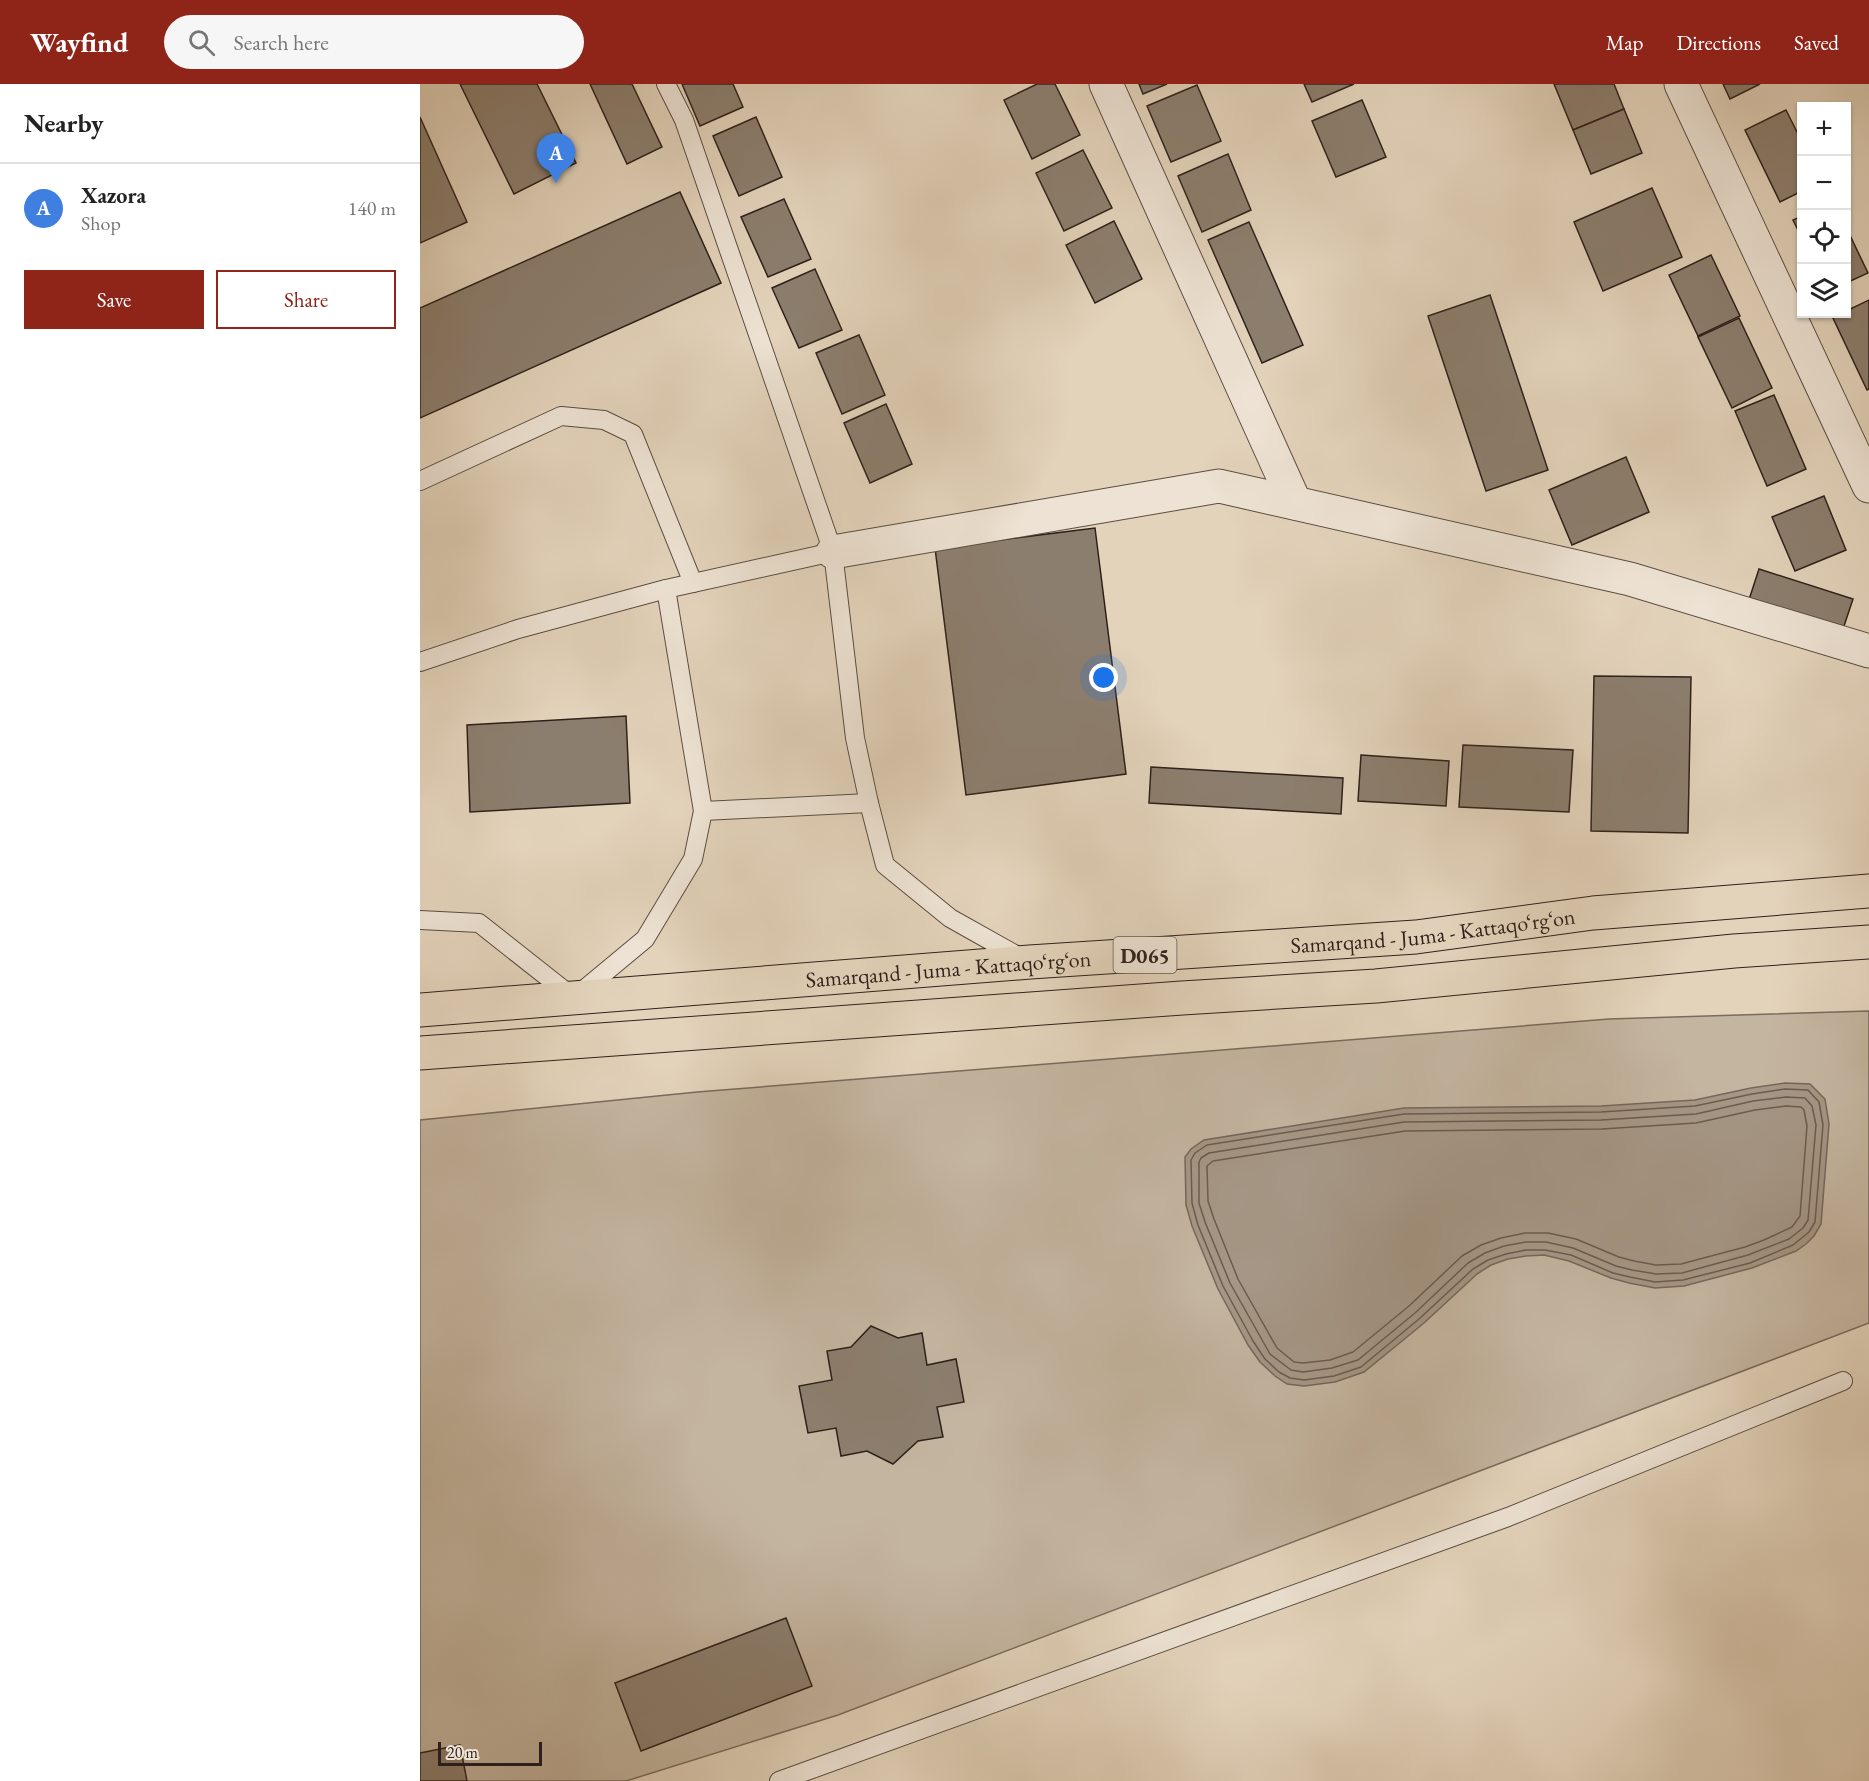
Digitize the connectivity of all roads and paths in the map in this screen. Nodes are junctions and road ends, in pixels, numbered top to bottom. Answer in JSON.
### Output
{"nodes":[{"id":1,"x":666,"y":84,"type":"edge"},
{"id":2,"x":1106,"y":84,"type":"edge"},
{"id":3,"x":1681,"y":84,"type":"edge"},
{"id":4,"x":420,"y":481,"type":"edge"},
{"id":5,"x":1869,"y":486,"type":"edge"},
{"id":6,"x":1295,"y":503,"type":"junction"},
{"id":7,"x":833,"y":552,"type":"junction"},
{"id":8,"x":693,"y":584,"type":"junction"},
{"id":9,"x":666,"y":589,"type":"junction"},
{"id":10,"x":1869,"y":651,"type":"edge"},
{"id":11,"x":420,"y":662,"type":"edge"},
{"id":12,"x":869,"y":803,"type":"junction"},
{"id":13,"x":703,"y":811,"type":"junction"},
{"id":14,"x":1869,"y":891,"type":"edge"},
{"id":15,"x":420,"y":920,"type":"edge"},
{"id":16,"x":1869,"y":942,"type":"edge"},
{"id":17,"x":1030,"y":962,"type":"junction"},
{"id":18,"x":574,"y":998,"type":"junction"},
{"id":19,"x":420,"y":1010,"type":"edge"},
{"id":20,"x":420,"y":1053,"type":"edge"},
{"id":21,"x":1843,"y":1381,"type":"dead end"},
{"id":22,"x":779,"y":1781,"type":"edge"}],
"edges":[{"from":1,"to":7,"type":"lane"},
{"from":2,"to":6,"type":"street"},
{"from":3,"to":5,"type":"street"},
{"from":4,"to":8,"type":"lane"},
{"from":6,"to":7,"type":"street"},
{"from":6,"to":10,"type":"street"},
{"from":7,"to":8,"type":"lane"},
{"from":7,"to":12,"type":"lane"},
{"from":8,"to":9,"type":"lane"},
{"from":9,"to":11,"type":"lane"},
{"from":9,"to":13,"type":"lane"},
{"from":12,"to":13,"type":"lane"},
{"from":12,"to":17,"type":"lane"},
{"from":13,"to":18,"type":"lane"},
{"from":14,"to":17,"type":"main road","name":"Samarqand - Juma - Kattaqo‘rg‘on","number":"D065"},
{"from":15,"to":18,"type":"lane"},
{"from":16,"to":20,"type":"main road","name":"Samarqand - Juma - Kattaqo‘rg‘on","number":"D065"},
{"from":17,"to":18,"type":"main road","name":"Samarqand - Juma - Kattaqo‘rg‘on","number":"D065"},
{"from":18,"to":19,"type":"main road","name":"Samarqand - Juma - Kattaqo‘rg‘on","number":"D065"},
{"from":21,"to":22,"type":"lane"}]}
